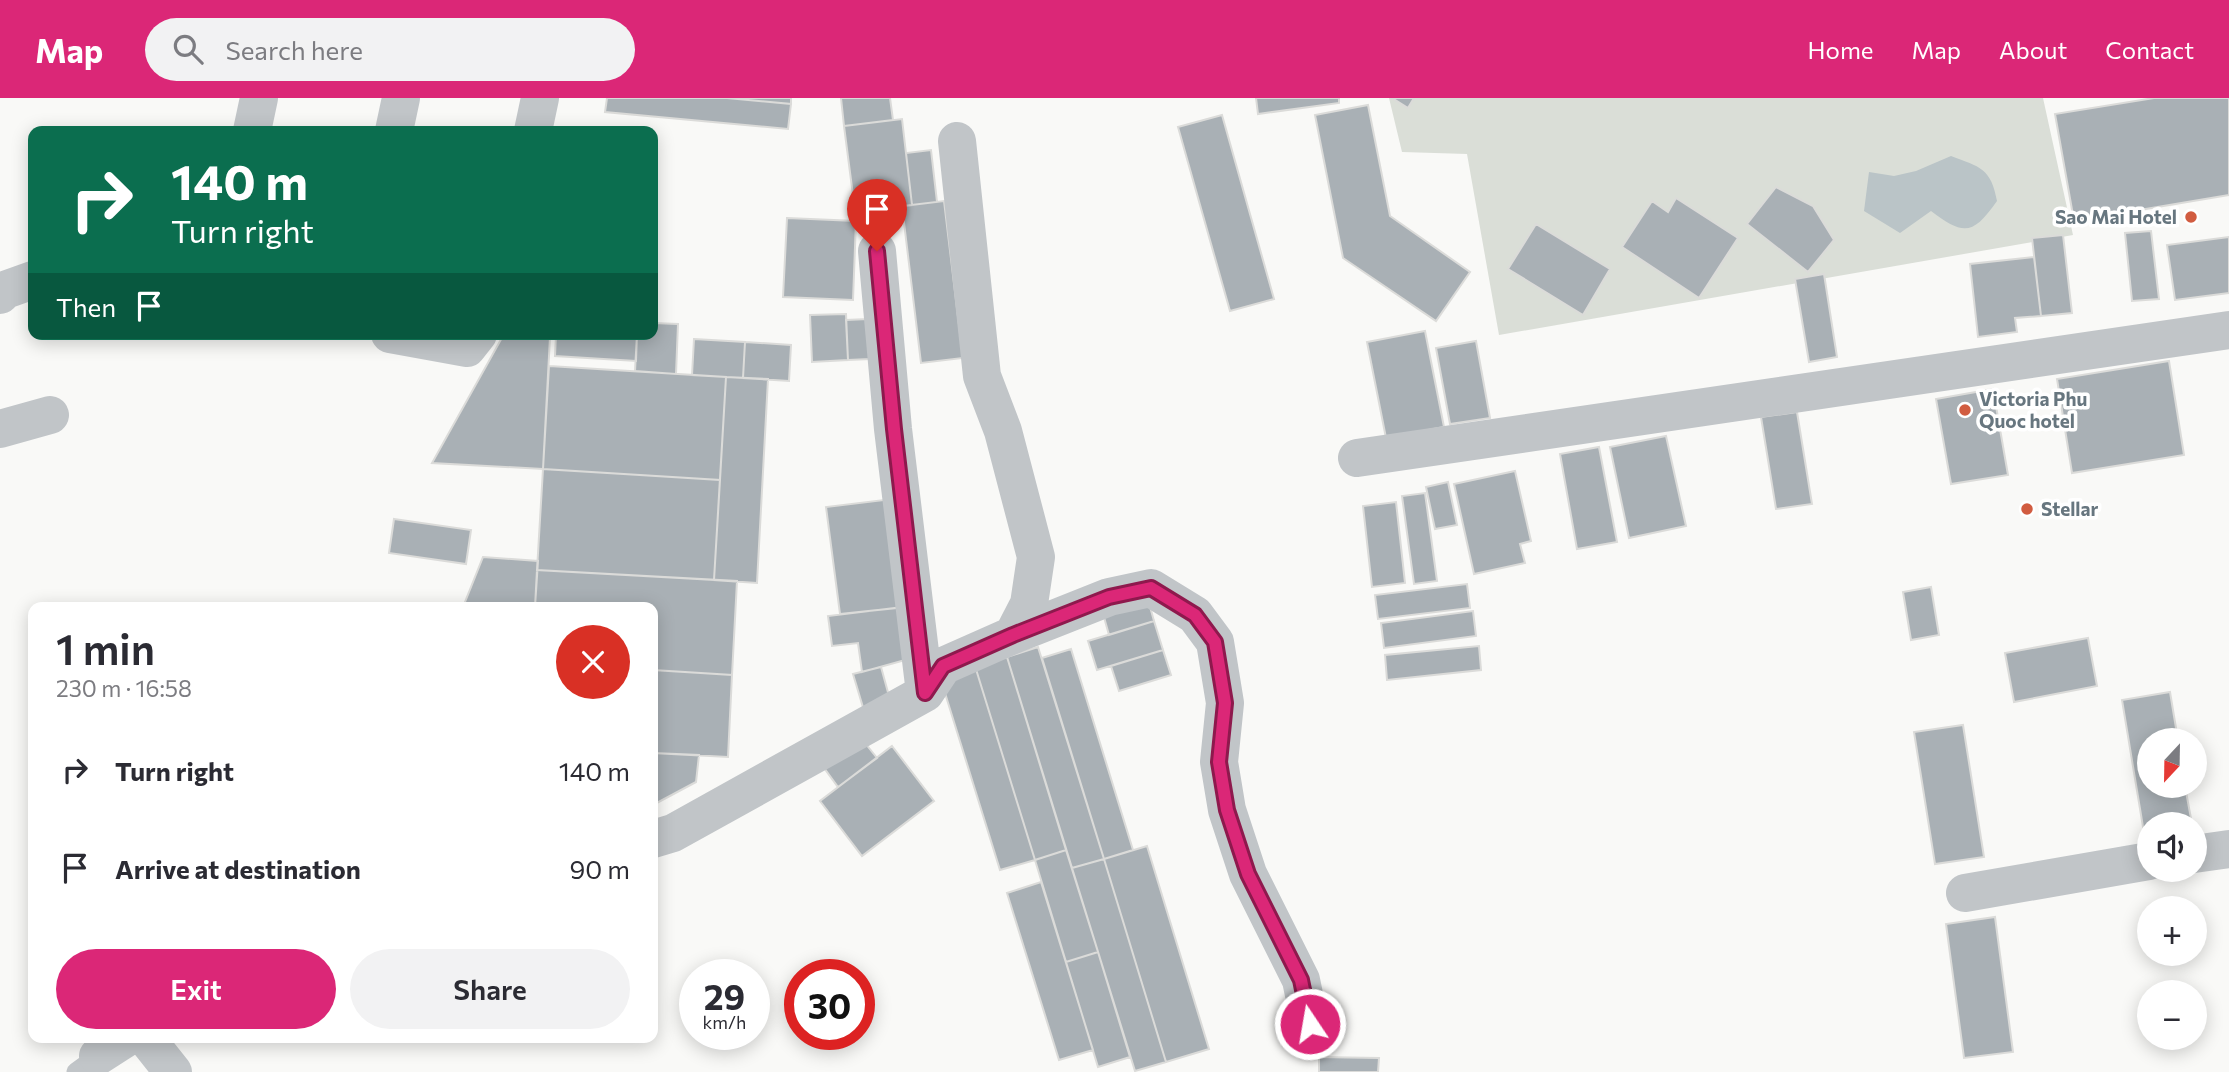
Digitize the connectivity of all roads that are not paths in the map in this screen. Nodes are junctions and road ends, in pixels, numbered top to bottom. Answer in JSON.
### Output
{"nodes":[{"id":1,"x":259,"y":98,"type":"edge"},
{"id":2,"x":401,"y":98,"type":"edge"},
{"id":3,"x":540,"y":98,"type":"edge"},
{"id":4,"x":253,"y":126,"type":"edge"},
{"id":5,"x":395,"y":126,"type":"edge"},
{"id":6,"x":534,"y":126,"type":"edge"},
{"id":7,"x":957,"y":142,"type":"dead end"},
{"id":8,"x":877,"y":251,"type":"dead end"},
{"id":9,"x":28,"y":282,"type":"edge"},
{"id":10,"x":0,"y":295,"type":"edge"},
{"id":11,"x":2229,"y":330,"type":"edge"},
{"id":12,"x":423,"y":340,"type":"edge"},
{"id":13,"x":473,"y":340,"type":"edge"},
{"id":14,"x":50,"y":415,"type":"dead end"},
{"id":15,"x":0,"y":429,"type":"edge"},
{"id":16,"x":1357,"y":458,"type":"dead end"},
{"id":17,"x":1013,"y":635,"type":"junction"},
{"id":18,"x":925,"y":693,"type":"junction"},
{"id":19,"x":658,"y":837,"type":"edge"},
{"id":20,"x":2229,"y":849,"type":"edge"},
{"id":21,"x":2207,"y":852,"type":"edge"},
{"id":22,"x":2137,"y":863,"type":"edge"},
{"id":23,"x":1965,"y":893,"type":"dead end"},
{"id":24,"x":1310,"y":1024,"type":"dead end"},
{"id":25,"x":150,"y":1043,"type":"edge"},
{"id":26,"x":173,"y":1072,"type":"edge"}],
"edges":[{"from":1,"to":4,"type":"street"},
{"from":2,"to":5,"type":"street"},
{"from":3,"to":6,"type":"street"},
{"from":7,"to":17,"type":"street"},
{"from":8,"to":18,"type":"street"},
{"from":9,"to":10,"type":"street"},
{"from":11,"to":16,"type":"street"},
{"from":12,"to":13,"type":"street"},
{"from":14,"to":15,"type":"street"},
{"from":17,"to":18,"type":"street"},
{"from":17,"to":24,"type":"street"},
{"from":18,"to":19,"type":"street"},
{"from":20,"to":21,"type":"street"},
{"from":22,"to":23,"type":"street"},
{"from":25,"to":26,"type":"street"}]}
